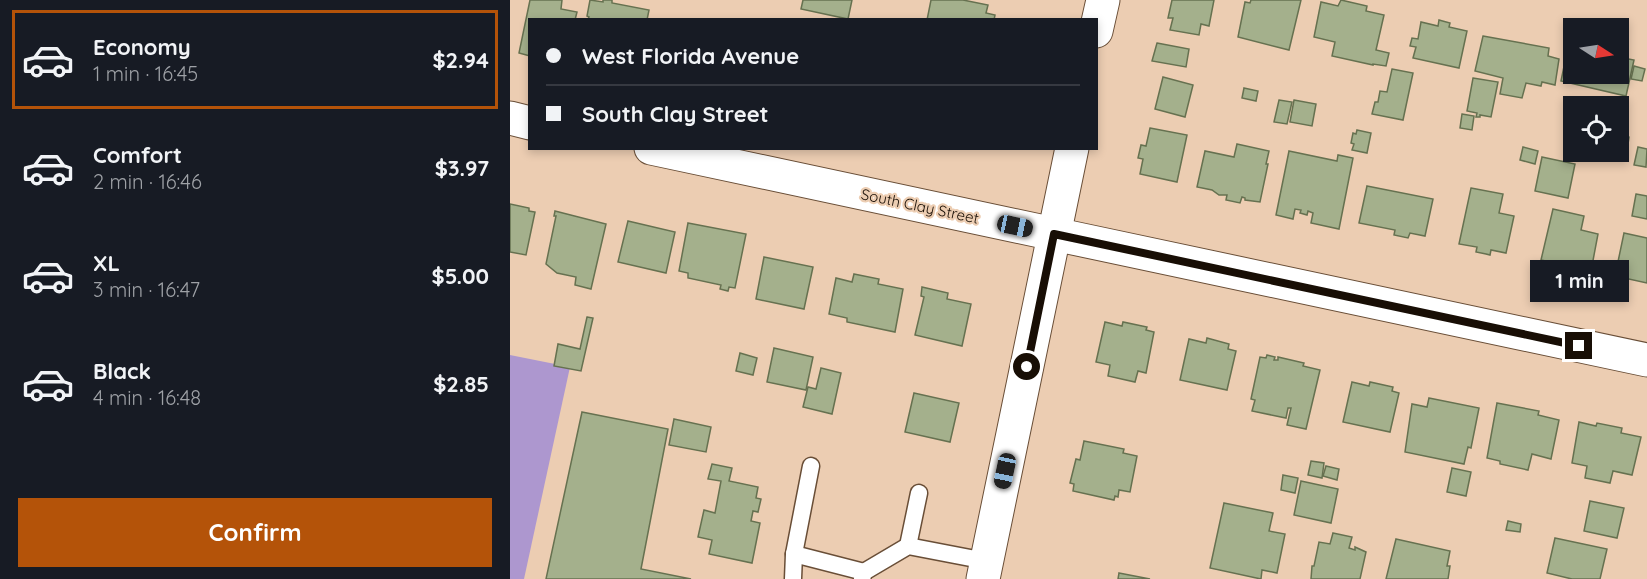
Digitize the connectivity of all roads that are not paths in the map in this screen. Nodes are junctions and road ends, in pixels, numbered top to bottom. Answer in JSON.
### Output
{"nodes":[{"id":1,"x":1103,"y":0,"type":"edge"},
{"id":2,"x":1098,"y":22,"type":"edge"},
{"id":3,"x":510,"y":118,"type":"edge"},
{"id":4,"x":528,"y":122,"type":"edge"},
{"id":5,"x":660,"y":150,"type":"edge"},
{"id":6,"x":1072,"y":150,"type":"edge"},
{"id":7,"x":1054,"y":234,"type":"junction"},
{"id":8,"x":1647,"y":360,"type":"edge"},
{"id":9,"x":811,"y":466,"type":"dead end"},
{"id":10,"x":919,"y":493,"type":"dead end"},
{"id":11,"x":908,"y":546,"type":"junction"},
{"id":12,"x":795,"y":554,"type":"junction"},
{"id":13,"x":984,"y":570,"type":"edge"},
{"id":14,"x":863,"y":575,"type":"edge"},
{"id":15,"x":793,"y":579,"type":"edge"}],
"edges":[{"from":1,"to":2,"type":"street"},
{"from":3,"to":4,"type":"street"},
{"from":5,"to":7,"type":"street","name":"South Clay Street"},
{"from":6,"to":7,"type":"street"},
{"from":7,"to":8,"type":"street","name":"South Clay Street"},
{"from":7,"to":13,"type":"street"},
{"from":9,"to":12,"type":"lane"},
{"from":10,"to":11,"type":"lane"},
{"from":11,"to":13,"type":"lane"},
{"from":11,"to":14,"type":"lane"},
{"from":12,"to":14,"type":"lane"},
{"from":12,"to":15,"type":"lane"}]}
